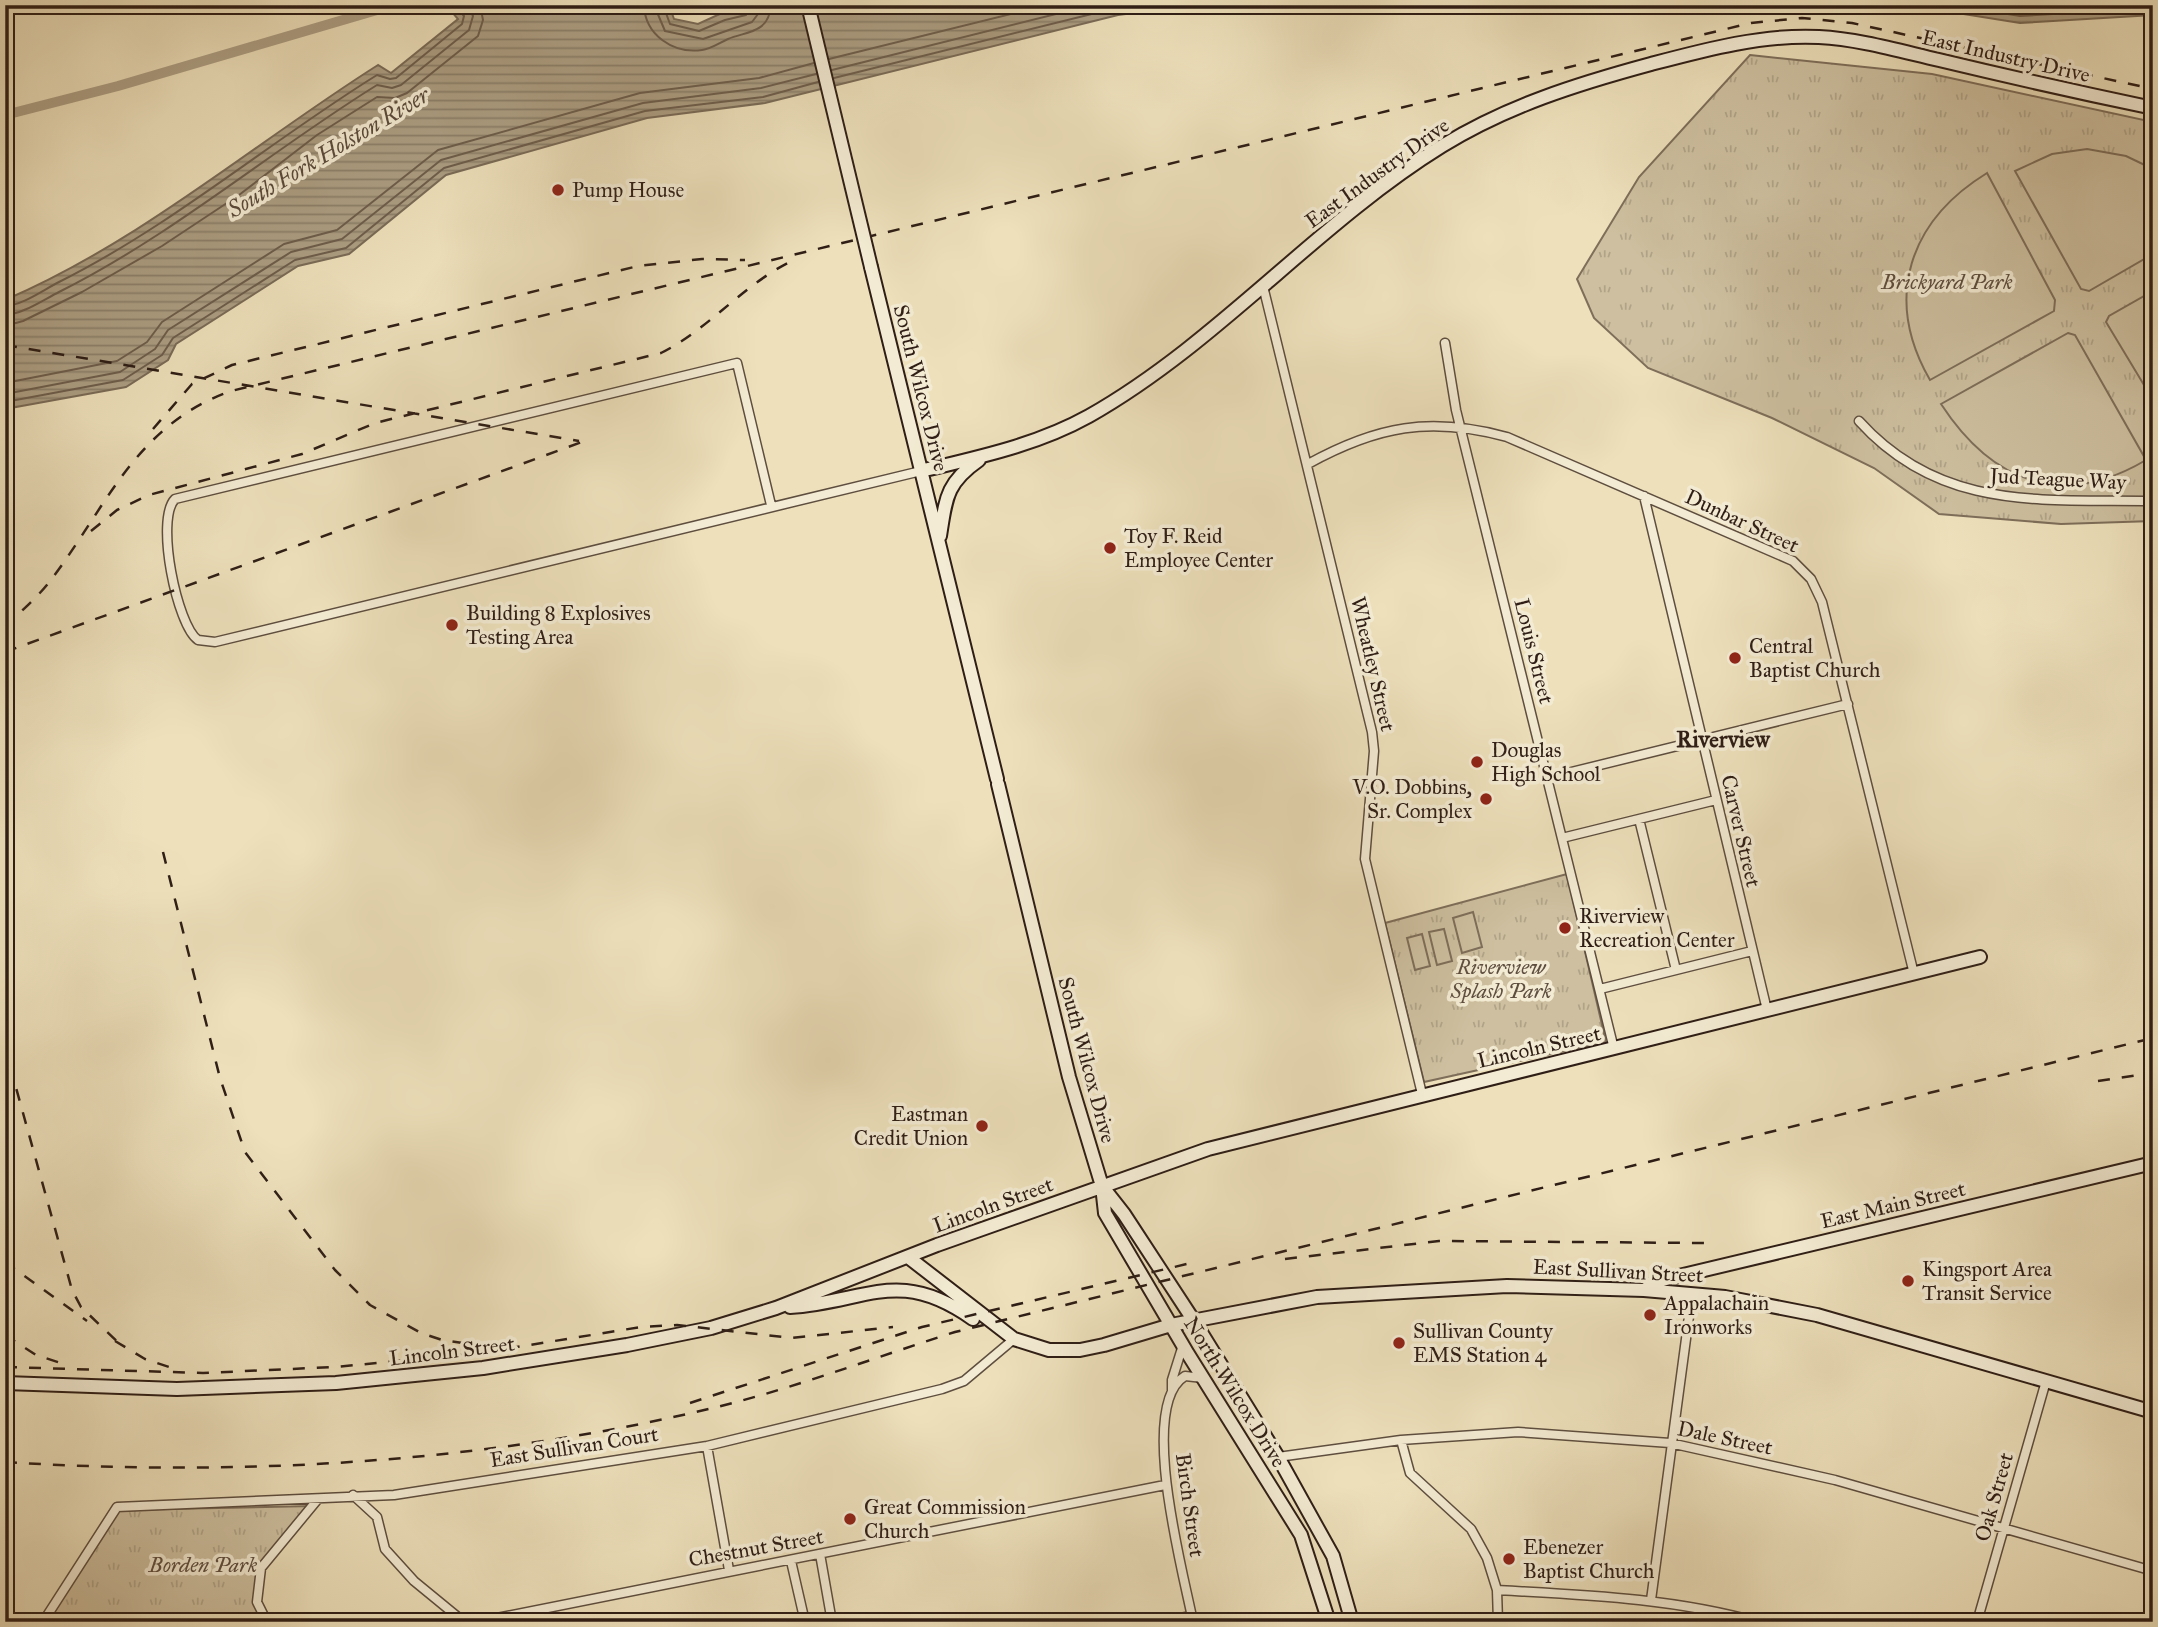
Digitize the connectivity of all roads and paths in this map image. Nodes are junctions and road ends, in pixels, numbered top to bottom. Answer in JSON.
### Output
{"nodes":[{"id":1,"x":808,"y":5,"type":"edge"},
{"id":2,"x":2153,"y":107,"type":"edge"},
{"id":3,"x":1263,"y":286,"type":"junction"},
{"id":4,"x":1445,"y":343,"type":"dead end"},
{"id":5,"x":1859,"y":421,"type":"dead end"},
{"id":6,"x":1462,"y":426,"type":"junction"},
{"id":7,"x":985,"y":455,"type":"junction"},
{"id":8,"x":1308,"y":464,"type":"junction"},
{"id":9,"x":921,"y":471,"type":"junction"},
{"id":10,"x":1644,"y":496,"type":"junction"},
{"id":11,"x":2153,"y":500,"type":"edge"},
{"id":12,"x":771,"y":505,"type":"junction"},
{"id":13,"x":939,"y":543,"type":"junction"},
{"id":14,"x":1848,"y":704,"type":"junction"},
{"id":15,"x":1702,"y":739,"type":"junction"},
{"id":16,"x":1547,"y":778,"type":"junction"},
{"id":17,"x":1716,"y":800,"type":"junction"},
{"id":18,"x":1640,"y":819,"type":"junction"},
{"id":19,"x":1562,"y":838,"type":"junction"},
{"id":20,"x":1752,"y":951,"type":"junction"},
{"id":21,"x":1980,"y":957,"type":"dead end"},
{"id":22,"x":1676,"y":970,"type":"junction"},
{"id":23,"x":1914,"y":974,"type":"junction"},
{"id":24,"x":1600,"y":989,"type":"junction"},
{"id":25,"x":1768,"y":1010,"type":"junction"},
{"id":26,"x":1614,"y":1049,"type":"junction"},
{"id":27,"x":1422,"y":1094,"type":"junction"},
{"id":28,"x":2153,"y":1163,"type":"edge"},
{"id":29,"x":1102,"y":1186,"type":"junction"},
{"id":30,"x":908,"y":1257,"type":"junction"},
{"id":31,"x":1644,"y":1290,"type":"junction"},
{"id":32,"x":1692,"y":1294,"type":"junction"},
{"id":33,"x":776,"y":1308,"type":"junction"},
{"id":34,"x":1194,"y":1321,"type":"junction"},
{"id":35,"x":1171,"y":1325,"type":"junction"},
{"id":36,"x":1014,"y":1339,"type":"junction"},
{"id":37,"x":1182,"y":1345,"type":"junction"},
{"id":38,"x":1203,"y":1378,"type":"junction"},
{"id":39,"x":2046,"y":1381,"type":"junction"},
{"id":40,"x":5,"y":1383,"type":"edge"},
{"id":41,"x":1172,"y":1394,"type":"junction"},
{"id":42,"x":2153,"y":1412,"type":"edge"},
{"id":43,"x":1401,"y":1440,"type":"junction"},
{"id":44,"x":1670,"y":1443,"type":"junction"},
{"id":45,"x":706,"y":1446,"type":"junction"},
{"id":46,"x":1278,"y":1457,"type":"junction"},
{"id":47,"x":1256,"y":1462,"type":"junction"},
{"id":48,"x":1166,"y":1485,"type":"junction"},
{"id":49,"x":354,"y":1495,"type":"junction"},
{"id":50,"x":318,"y":1499,"type":"junction"},
{"id":51,"x":2003,"y":1529,"type":"junction"},
{"id":52,"x":820,"y":1554,"type":"junction"},
{"id":53,"x":791,"y":1561,"type":"junction"},
{"id":54,"x":729,"y":1570,"type":"junction"},
{"id":55,"x":2153,"y":1571,"type":"edge"},
{"id":56,"x":1497,"y":1590,"type":"junction"},
{"id":57,"x":1347,"y":1596,"type":"junction"},
{"id":58,"x":1323,"y":1600,"type":"junction"},
{"id":59,"x":1651,"y":1600,"type":"junction"},
{"id":60,"x":1192,"y":1619,"type":"edge"},
{"id":61,"x":43,"y":1622,"type":"edge"},
{"id":62,"x":267,"y":1622,"type":"edge"},
{"id":63,"x":464,"y":1622,"type":"edge"},
{"id":64,"x":477,"y":1622,"type":"edge"},
{"id":65,"x":805,"y":1622,"type":"edge"},
{"id":66,"x":832,"y":1622,"type":"edge"},
{"id":67,"x":1160,"y":1622,"type":"edge"},
{"id":68,"x":1329,"y":1622,"type":"edge"},
{"id":69,"x":1352,"y":1622,"type":"edge"},
{"id":70,"x":1497,"y":1622,"type":"edge"},
{"id":71,"x":1758,"y":1622,"type":"edge"},
{"id":72,"x":1977,"y":1622,"type":"edge"}],
"edges":[{"from":1,"to":9,"type":"main road","name":"South Wilcox Drive","bridge":true},
{"from":2,"to":3,"type":"main road","name":"East Industry Drive"},
{"from":3,"to":7,"type":"main road","name":"East Industry Drive"},
{"from":3,"to":8,"type":"street","name":"Wheatley Street"},
{"from":4,"to":6,"type":"street","name":"Louis Street"},
{"from":5,"to":11,"type":"street","name":"Jud Teague Way"},
{"from":6,"to":8,"type":"street","name":"Dunbar Street"},
{"from":6,"to":10,"type":"street","name":"Dunbar Street"},
{"from":6,"to":16,"type":"street","name":"Louis Street"},
{"from":7,"to":9,"type":"main road","name":"East Industry Drive"},
{"from":7,"to":13,"type":"main road"},
{"from":8,"to":27,"type":"street","name":"Wheatley Street"},
{"from":9,"to":12,"type":"street"},
{"from":9,"to":13,"type":"main road","name":"South Wilcox Drive"},
{"from":10,"to":14,"type":"street","name":"Dunbar Street"},
{"from":10,"to":15,"type":"street","name":"Carver Street"},
{"from":12,"to":12,"type":"street"},
{"from":13,"to":29,"type":"main road","name":"South Wilcox Drive"},
{"from":14,"to":15,"type":"street"},
{"from":14,"to":23,"type":"street","name":"Dunbar Street"},
{"from":15,"to":16,"type":"street"},
{"from":15,"to":17,"type":"street","name":"Carver Street"},
{"from":16,"to":19,"type":"street","name":"Louis Street"},
{"from":17,"to":18,"type":"street"},
{"from":17,"to":20,"type":"street","name":"Carver Street"},
{"from":18,"to":19,"type":"street"},
{"from":18,"to":22,"type":"street"},
{"from":19,"to":24,"type":"street","name":"Louis Street"},
{"from":20,"to":22,"type":"street"},
{"from":20,"to":25,"type":"street","name":"Carver Street"},
{"from":21,"to":23,"type":"main road","name":"Lincoln Street"},
{"from":22,"to":24,"type":"street"},
{"from":23,"to":25,"type":"main road","name":"Lincoln Street"},
{"from":24,"to":26,"type":"street","name":"Louis Street"},
{"from":25,"to":26,"type":"main road","name":"Lincoln Street"},
{"from":26,"to":27,"type":"main road","name":"Lincoln Street"},
{"from":27,"to":29,"type":"main road","name":"Lincoln Street"},
{"from":28,"to":31,"type":"main road","name":"East Main Street"},
{"from":29,"to":30,"type":"main road","name":"Lincoln Street"},
{"from":29,"to":34,"type":"main road","name":"South Wilcox Drive"},
{"from":29,"to":35,"type":"main road","name":"North Wilcox Drive"},
{"from":30,"to":33,"type":"main road","name":"Lincoln Street"},
{"from":30,"to":36,"type":"main road"},
{"from":31,"to":32,"type":"main road","name":"East Sullivan Street"},
{"from":31,"to":34,"type":"main road","name":"East Sullivan Street"},
{"from":32,"to":39,"type":"main road","name":"East Sullivan Street"},
{"from":32,"to":44,"type":"street"},
{"from":33,"to":36,"type":"main road"},
{"from":33,"to":40,"type":"main road","name":"Lincoln Street"},
{"from":34,"to":35,"type":"main road"},
{"from":34,"to":46,"type":"main road","name":"North Wilcox Drive"},
{"from":35,"to":36,"type":"main road"},
{"from":35,"to":37,"type":"main road","name":"North Wilcox Drive"},
{"from":36,"to":45,"type":"street","name":"East Sullivan Court"},
{"from":37,"to":38,"type":"main road","name":"North Wilcox Drive"},
{"from":37,"to":41,"type":"street","name":"Birch Street"},
{"from":38,"to":41,"type":"street"},
{"from":38,"to":47,"type":"main road","name":"North Wilcox Drive"},
{"from":39,"to":42,"type":"main road","name":"East Sullivan Street"},
{"from":39,"to":51,"type":"street","name":"Oak Street"},
{"from":41,"to":48,"type":"street","name":"Birch Street"},
{"from":43,"to":44,"type":"street","name":"Dale Street"},
{"from":43,"to":46,"type":"street","name":"Dale Street"},
{"from":43,"to":56,"type":"street"},
{"from":44,"to":51,"type":"street","name":"Dale Street"},
{"from":44,"to":59,"type":"street"},
{"from":45,"to":49,"type":"street","name":"East Sullivan Court"},
{"from":45,"to":54,"type":"street"},
{"from":46,"to":47,"type":"main road"},
{"from":46,"to":57,"type":"main road","name":"North Wilcox Drive"},
{"from":47,"to":58,"type":"main road","name":"North Wilcox Drive"},
{"from":48,"to":52,"type":"street","name":"Chestnut Street"},
{"from":48,"to":60,"type":"street","name":"Birch Street"},
{"from":49,"to":50,"type":"street","name":"East Sullivan Court"},
{"from":49,"to":63,"type":"street"},
{"from":50,"to":61,"type":"street","name":"East Sullivan Court"},
{"from":50,"to":62,"type":"street"},
{"from":51,"to":55,"type":"street","name":"Dale Street"},
{"from":51,"to":72,"type":"street","name":"Oak Street"},
{"from":52,"to":53,"type":"street","name":"Chestnut Street"},
{"from":52,"to":66,"type":"street"},
{"from":53,"to":54,"type":"street","name":"Chestnut Street"},
{"from":53,"to":65,"type":"street"},
{"from":54,"to":64,"type":"street","name":"Chestnut Street"},
{"from":56,"to":59,"type":"street"},
{"from":56,"to":70,"type":"street"},
{"from":57,"to":58,"type":"main road"},
{"from":57,"to":69,"type":"main road","name":"North Wilcox Drive"},
{"from":58,"to":68,"type":"main road","name":"North Wilcox Drive"},
{"from":59,"to":71,"type":"street"},
{"from":60,"to":67,"type":"street"}]}
